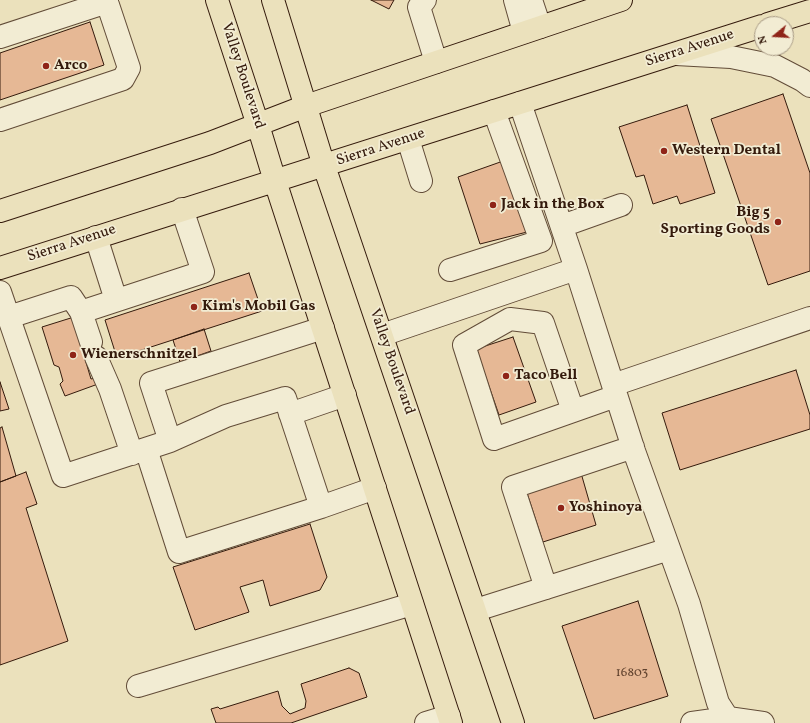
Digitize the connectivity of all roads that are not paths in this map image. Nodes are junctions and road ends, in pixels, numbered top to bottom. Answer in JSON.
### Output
{"nodes":[{"id":1,"x":217,"y":0,"type":"edge"},
{"id":2,"x":273,"y":0,"type":"edge"},
{"id":3,"x":425,"y":0,"type":"edge"},
{"id":4,"x":515,"y":0,"type":"edge"},
{"id":5,"x":531,"y":0,"type":"edge"},
{"id":6,"x":621,"y":0,"type":"edge"},
{"id":7,"x":107,"y":1,"type":"edge"},
{"id":8,"x":810,"y":10,"type":"edge"},
{"id":9,"x":792,"y":16,"type":"edge"},
{"id":10,"x":754,"y":29,"type":"edge"},
{"id":11,"x":532,"y":30,"type":"junction"},
{"id":12,"x":0,"y":37,"type":"edge"},
{"id":13,"x":675,"y":54,"type":"junction"},
{"id":14,"x":436,"y":62,"type":"junction"},
{"id":15,"x":810,"y":86,"type":"edge"},
{"id":16,"x":520,"y":103,"type":"junction"},
{"id":17,"x":306,"y":106,"type":"junction"},
{"id":18,"x":494,"y":111,"type":"junction"},
{"id":19,"x":0,"y":120,"type":"edge"},
{"id":20,"x":258,"y":125,"type":"junction"},
{"id":21,"x":408,"y":139,"type":"junction"},
{"id":22,"x":324,"y":166,"type":"junction"},
{"id":23,"x":275,"y":181,"type":"junction"},
{"id":24,"x":421,"y":181,"type":"dead end"},
{"id":25,"x":620,"y":205,"type":"dead end"},
{"id":26,"x":182,"y":209,"type":"junction"},
{"id":27,"x":0,"y":211,"type":"edge"},
{"id":28,"x":562,"y":226,"type":"junction"},
{"id":29,"x":96,"y":237,"type":"junction"},
{"id":30,"x":0,"y":268,"type":"edge"},
{"id":31,"x":576,"y":268,"type":"junction"},
{"id":32,"x":450,"y":270,"type":"dead end"},
{"id":33,"x":0,"y":292,"type":"edge"},
{"id":34,"x":116,"y":300,"type":"junction"},
{"id":35,"x":82,"y":312,"type":"junction"},
{"id":36,"x":9,"y":317,"type":"junction"},
{"id":37,"x":810,"y":318,"type":"edge"},
{"id":38,"x":323,"y":328,"type":"junction"},
{"id":39,"x":382,"y":335,"type":"junction"},
{"id":40,"x":615,"y":391,"type":"junction"},
{"id":41,"x":345,"y":395,"type":"junction"},
{"id":42,"x":573,"y":411,"type":"junction"},
{"id":43,"x":290,"y":414,"type":"junction"},
{"id":44,"x":170,"y":441,"type":"junction"},
{"id":45,"x":632,"y":447,"type":"junction"},
{"id":46,"x":139,"y":452,"type":"junction"},
{"id":47,"x":375,"y":488,"type":"junction"},
{"id":48,"x":321,"y":507,"type":"junction"},
{"id":49,"x":669,"y":549,"type":"junction"},
{"id":50,"x":546,"y":588,"type":"junction"},
{"id":51,"x":412,"y":604,"type":"junction"},
{"id":52,"x":476,"y":610,"type":"junction"},
{"id":53,"x":138,"y":686,"type":"dead end"},
{"id":54,"x":450,"y":719,"type":"edge"},
{"id":55,"x":729,"y":720,"type":"edge"},
{"id":56,"x":426,"y":723,"type":"edge"},
{"id":57,"x":513,"y":723,"type":"edge"},
{"id":58,"x":692,"y":723,"type":"edge"},
{"id":59,"x":762,"y":723,"type":"edge"}],
"edges":[{"from":1,"to":20,"type":"main road","name":"Valley Boulevard"},
{"from":2,"to":17,"type":"main road","name":"Valley Boulevard"},
{"from":3,"to":14,"type":"lane"},
{"from":4,"to":11,"type":"lane"},
{"from":5,"to":11,"type":"lane"},
{"from":6,"to":11,"type":"main road"},
{"from":7,"to":12,"type":"lane"},
{"from":7,"to":19,"type":"lane"},
{"from":8,"to":9,"type":"main road"},
{"from":10,"to":13,"type":"main road","name":"Sierra Avenue"},
{"from":11,"to":14,"type":"main road"},
{"from":13,"to":15,"type":"lane"},
{"from":13,"to":16,"type":"main road","name":"Sierra Avenue"},
{"from":14,"to":17,"type":"main road"},
{"from":16,"to":18,"type":"main road","name":"Sierra Avenue"},
{"from":16,"to":28,"type":"lane"},
{"from":17,"to":20,"type":"main road"},
{"from":17,"to":22,"type":"main road","name":"Valley Boulevard"},
{"from":18,"to":21,"type":"main road","name":"Sierra Avenue"},
{"from":18,"to":32,"type":"lane"},
{"from":20,"to":23,"type":"main road","name":"Valley Boulevard"},
{"from":20,"to":27,"type":"main road"},
{"from":21,"to":22,"type":"main road","name":"Sierra Avenue"},
{"from":21,"to":24,"type":"lane"},
{"from":22,"to":23,"type":"main road","name":"Sierra Avenue"},
{"from":22,"to":39,"type":"main road","name":"Valley Boulevard"},
{"from":23,"to":26,"type":"main road","name":"Sierra Avenue"},
{"from":23,"to":38,"type":"main road","name":"Valley Boulevard"},
{"from":25,"to":28,"type":"lane"},
{"from":26,"to":29,"type":"main road","name":"Sierra Avenue"},
{"from":26,"to":34,"type":"lane"},
{"from":28,"to":31,"type":"lane"},
{"from":29,"to":30,"type":"main road","name":"Sierra Avenue"},
{"from":29,"to":34,"type":"lane"},
{"from":31,"to":39,"type":"lane"},
{"from":31,"to":40,"type":"lane"},
{"from":33,"to":36,"type":"lane"},
{"from":34,"to":35,"type":"lane"},
{"from":35,"to":36,"type":"lane"},
{"from":35,"to":46,"type":"lane"},
{"from":36,"to":46,"type":"lane"},
{"from":37,"to":40,"type":"lane"},
{"from":38,"to":41,"type":"main road","name":"Valley Boulevard"},
{"from":38,"to":44,"type":"lane"},
{"from":39,"to":52,"type":"main road","name":"Valley Boulevard"},
{"from":40,"to":42,"type":"lane"},
{"from":40,"to":45,"type":"lane"},
{"from":41,"to":43,"type":"lane"},
{"from":41,"to":47,"type":"main road","name":"Valley Boulevard"},
{"from":42,"to":42,"type":"lane"},
{"from":43,"to":44,"type":"lane"},
{"from":43,"to":48,"type":"lane"},
{"from":44,"to":46,"type":"lane"},
{"from":45,"to":49,"type":"lane"},
{"from":45,"to":50,"type":"lane"},
{"from":46,"to":48,"type":"lane"},
{"from":47,"to":48,"type":"lane"},
{"from":47,"to":51,"type":"main road","name":"Valley Boulevard"},
{"from":49,"to":50,"type":"lane"},
{"from":49,"to":55,"type":"lane"},
{"from":50,"to":52,"type":"lane"},
{"from":51,"to":53,"type":"lane"},
{"from":51,"to":54,"type":"main road","name":"Valley Boulevard"},
{"from":52,"to":57,"type":"main road","name":"Valley Boulevard"},
{"from":54,"to":56,"type":"lane"},
{"from":55,"to":58,"type":"lane"},
{"from":55,"to":59,"type":"lane"}]}
